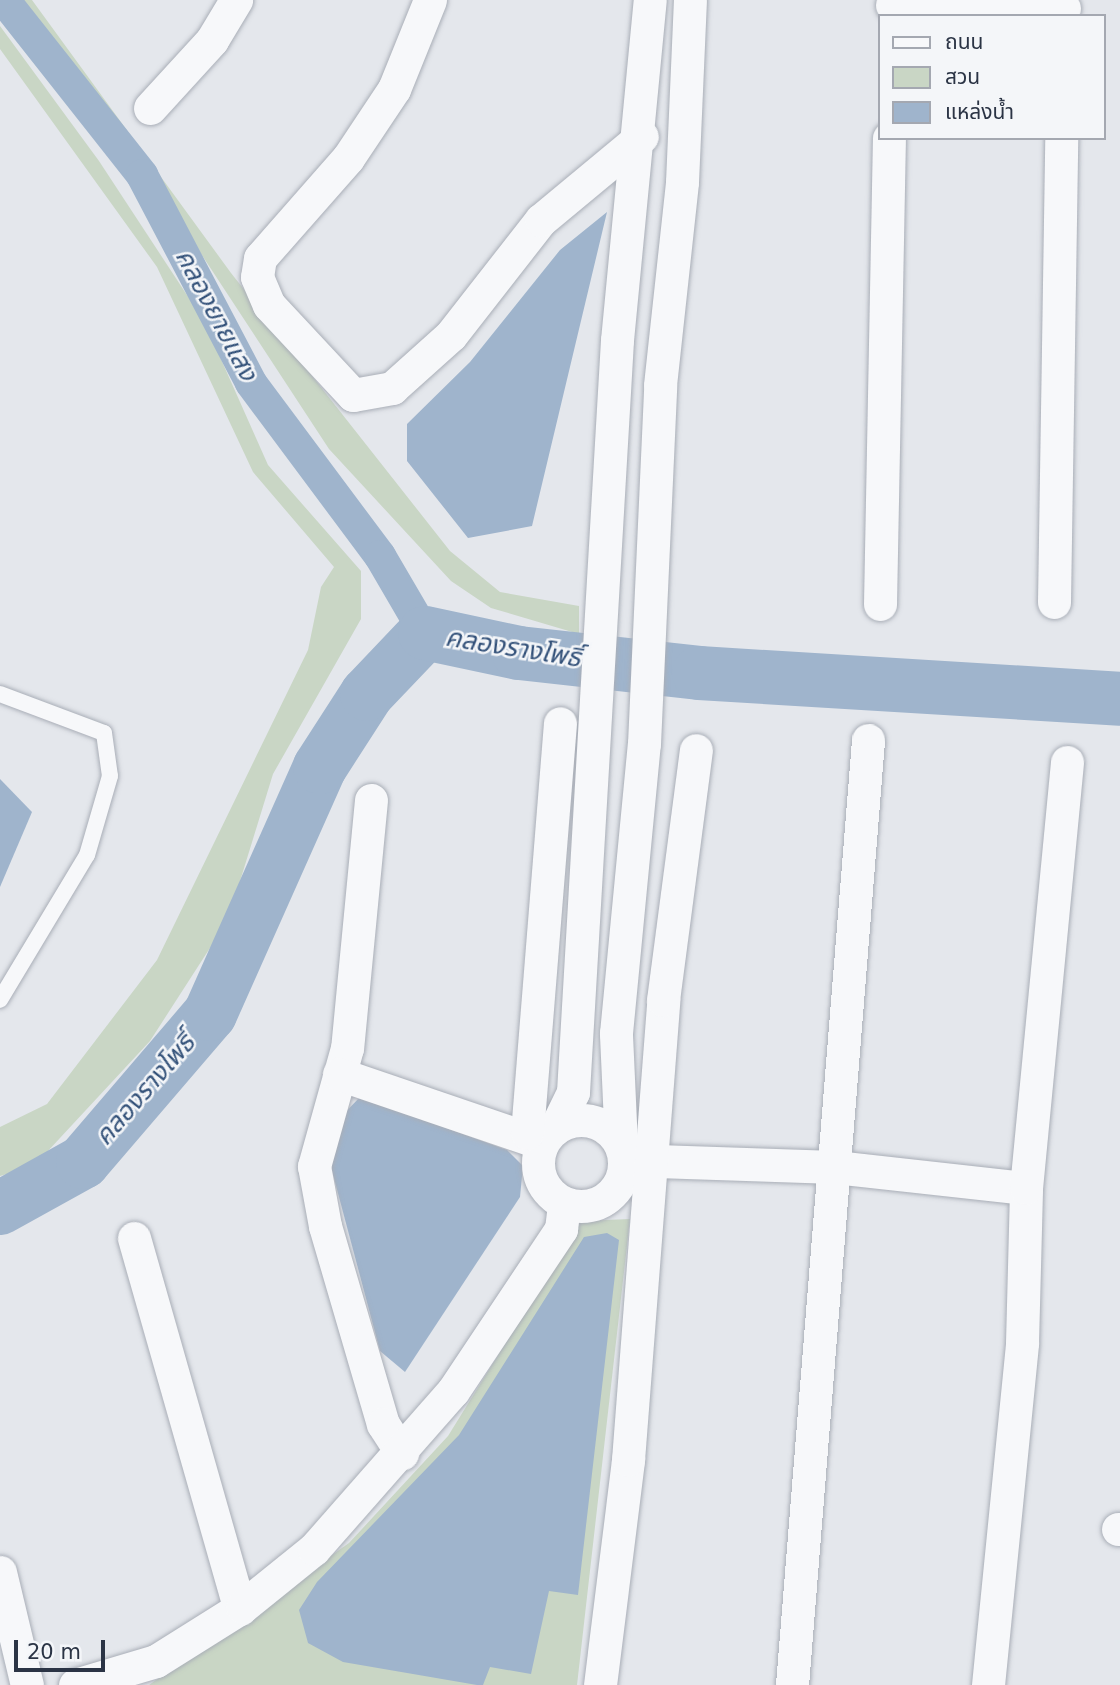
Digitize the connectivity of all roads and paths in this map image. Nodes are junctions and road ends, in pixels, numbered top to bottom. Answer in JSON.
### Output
{"nodes":[{"id":1,"x":236,"y":0,"type":"edge"},
{"id":2,"x":430,"y":0,"type":"edge"},
{"id":3,"x":650,"y":0,"type":"edge"},
{"id":4,"x":690,"y":0,"type":"edge"},
{"id":5,"x":892,"y":7,"type":"edge"},
{"id":6,"x":1064,"y":8,"type":"edge"},
{"id":7,"x":150,"y":107,"type":"dead end"},
{"id":8,"x":642,"y":136,"type":"junction"},
{"id":9,"x":889,"y":140,"type":"edge"},
{"id":10,"x":1061,"y":140,"type":"edge"},
{"id":11,"x":1054,"y":602,"type":"dead end"},
{"id":12,"x":880,"y":604,"type":"dead end"},
{"id":13,"x":0,"y":694,"type":"edge"},
{"id":14,"x":560,"y":723,"type":"dead end"},
{"id":15,"x":867,"y":740,"type":"dead end"},
{"id":16,"x":696,"y":751,"type":"dead end"},
{"id":17,"x":1067,"y":762,"type":"dead end"},
{"id":18,"x":371,"y":800,"type":"dead end"},
{"id":19,"x":0,"y":1000,"type":"edge"},
{"id":20,"x":340,"y":1074,"type":"junction"},
{"id":21,"x":542,"y":1134,"type":"junction"},
{"id":22,"x":631,"y":1155,"type":"junction"},
{"id":23,"x":835,"y":1167,"type":"junction"},
{"id":24,"x":1026,"y":1188,"type":"junction"},
{"id":25,"x":564,"y":1203,"type":"junction"},
{"id":26,"x":135,"y":1238,"type":"dead end"},
{"id":27,"x":402,"y":1452,"type":"junction"},
{"id":28,"x":0,"y":1572,"type":"edge"},
{"id":29,"x":240,"y":1608,"type":"junction"},
{"id":30,"x":27,"y":1685,"type":"edge"},
{"id":31,"x":75,"y":1685,"type":"edge"},
{"id":32,"x":600,"y":1685,"type":"edge"},
{"id":33,"x":792,"y":1685,"type":"edge"},
{"id":34,"x":988,"y":1685,"type":"edge"}],
"edges":[{"from":1,"to":7,"type":"street"},
{"from":2,"to":8,"type":"street"},
{"from":3,"to":8,"type":"street"},
{"from":4,"to":22,"type":"street"},
{"from":5,"to":6,"type":"street"},
{"from":8,"to":21,"type":"street"},
{"from":9,"to":12,"type":"street"},
{"from":10,"to":11,"type":"street"},
{"from":13,"to":19,"type":"lane"},
{"from":14,"to":21,"type":"street"},
{"from":15,"to":23,"type":"street"},
{"from":16,"to":22,"type":"street"},
{"from":17,"to":24,"type":"street"},
{"from":18,"to":20,"type":"street"},
{"from":20,"to":21,"type":"street"},
{"from":20,"to":27,"type":"street"},
{"from":21,"to":22,"type":"street"},
{"from":21,"to":25,"type":"street"},
{"from":22,"to":23,"type":"street"},
{"from":22,"to":25,"type":"street"},
{"from":22,"to":32,"type":"street"},
{"from":23,"to":24,"type":"street"},
{"from":23,"to":33,"type":"street"},
{"from":24,"to":34,"type":"street"},
{"from":25,"to":27,"type":"street"},
{"from":26,"to":29,"type":"street"},
{"from":27,"to":29,"type":"street"},
{"from":28,"to":30,"type":"street"},
{"from":29,"to":31,"type":"street"}]}
